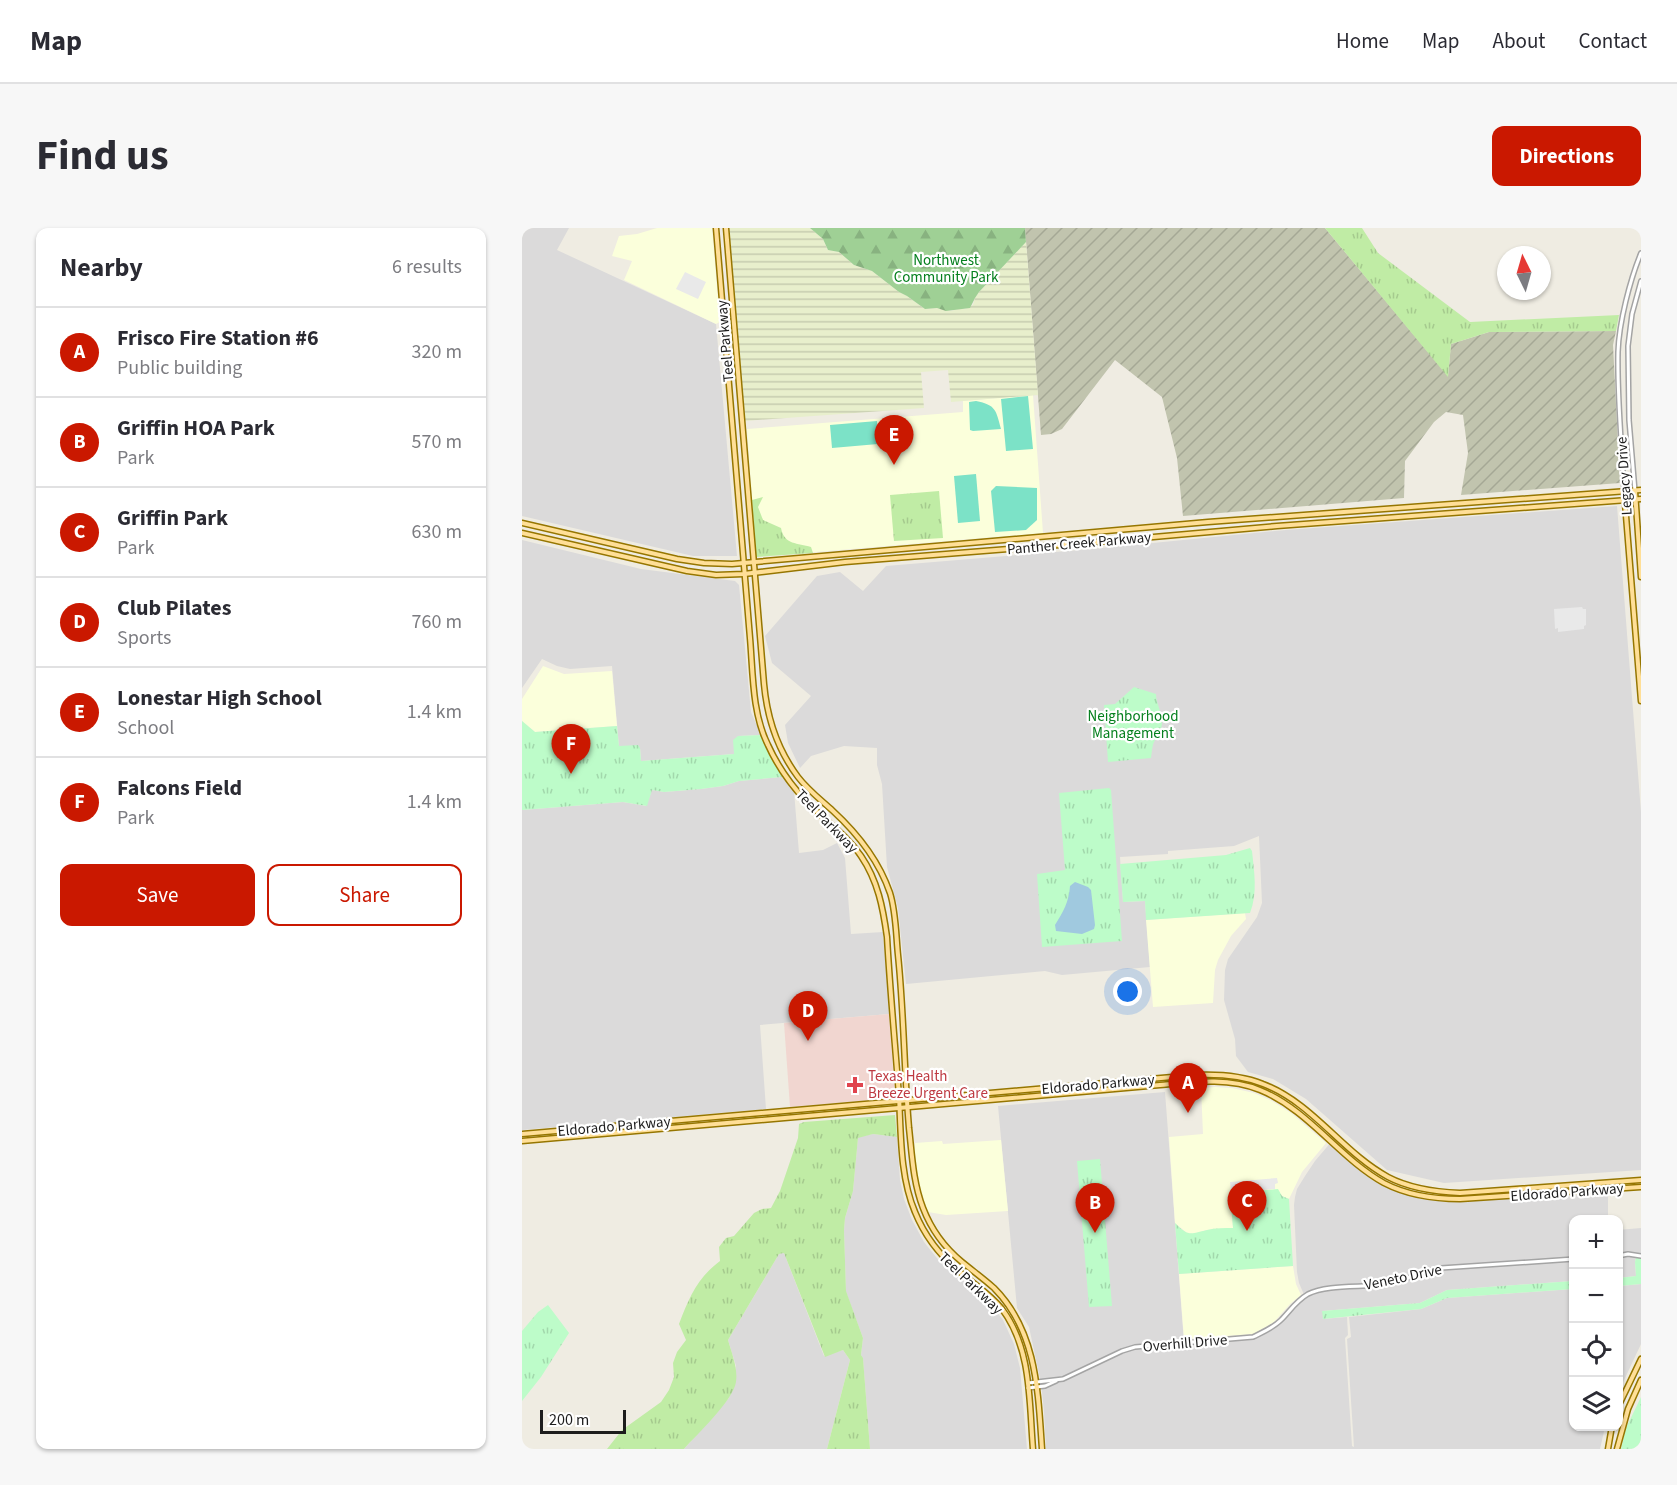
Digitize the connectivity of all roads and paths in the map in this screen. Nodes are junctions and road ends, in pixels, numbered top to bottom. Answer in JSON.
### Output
{"nodes":[{"id":1,"x":716,"y":228,"type":"edge"},
{"id":2,"x":726,"y":228,"type":"edge"},
{"id":3,"x":1641,"y":252,"type":"edge"},
{"id":4,"x":1641,"y":281,"type":"edge"},
{"id":5,"x":722,"y":302,"type":"junction"},
{"id":6,"x":732,"y":302,"type":"junction"},
{"id":7,"x":742,"y":434,"type":"junction"},
{"id":8,"x":733,"y":435,"type":"junction"},
{"id":9,"x":1641,"y":490,"type":"edge"},
{"id":10,"x":1635,"y":491,"type":"junction"},
{"id":11,"x":1624,"y":492,"type":"junction"},
{"id":12,"x":1541,"y":497,"type":"junction"},
{"id":13,"x":738,"y":499,"type":"junction"},
{"id":14,"x":748,"y":499,"type":"junction"},
{"id":15,"x":1638,"y":499,"type":"edge"},
{"id":16,"x":1625,"y":500,"type":"junction"},
{"id":17,"x":1542,"y":506,"type":"junction"},
{"id":18,"x":1395,"y":507,"type":"junction"},
{"id":19,"x":1396,"y":517,"type":"junction"},
{"id":20,"x":522,"y":523,"type":"edge"},
{"id":21,"x":1189,"y":524,"type":"junction"},
{"id":22,"x":1119,"y":531,"type":"junction"},
{"id":23,"x":522,"y":533,"type":"edge"},
{"id":24,"x":1190,"y":534,"type":"junction"},
{"id":25,"x":1119,"y":540,"type":"junction"},
{"id":26,"x":891,"y":549,"type":"junction"},
{"id":27,"x":817,"y":556,"type":"junction"},
{"id":28,"x":892,"y":558,"type":"junction"},
{"id":29,"x":743,"y":563,"type":"junction"},
{"id":30,"x":754,"y":563,"type":"junction"},
{"id":31,"x":818,"y":566,"type":"junction"},
{"id":32,"x":1640,"y":568,"type":"edge"},
{"id":33,"x":1631,"y":569,"type":"junction"},
{"id":34,"x":755,"y":573,"type":"junction"},
{"id":35,"x":744,"y":574,"type":"junction"},
{"id":36,"x":1641,"y":577,"type":"edge"},
{"id":37,"x":1639,"y":637,"type":"edge"},
{"id":38,"x":1641,"y":701,"type":"edge"},
{"id":39,"x":894,"y":1033,"type":"junction"},
{"id":40,"x":903,"y":1033,"type":"junction"},
{"id":41,"x":1189,"y":1076,"type":"junction"},
{"id":42,"x":1190,"y":1082,"type":"junction"},
{"id":43,"x":907,"y":1100,"type":"junction"},
{"id":44,"x":899,"y":1101,"type":"junction"},
{"id":45,"x":822,"y":1108,"type":"junction"},
{"id":46,"x":908,"y":1108,"type":"junction"},
{"id":47,"x":899,"y":1109,"type":"junction"},
{"id":48,"x":823,"y":1115,"type":"junction"},
{"id":49,"x":522,"y":1134,"type":"edge"},
{"id":50,"x":522,"y":1141,"type":"edge"},
{"id":51,"x":913,"y":1171,"type":"junction"},
{"id":52,"x":904,"y":1172,"type":"junction"},
{"id":53,"x":1641,"y":1180,"type":"edge"},
{"id":54,"x":1641,"y":1187,"type":"edge"},
{"id":55,"x":927,"y":1217,"type":"junction"},
{"id":56,"x":919,"y":1221,"type":"junction"},
{"id":57,"x":1623,"y":1255,"type":"edge"},
{"id":58,"x":1641,"y":1256,"type":"edge"},
{"id":59,"x":1569,"y":1259,"type":"edge"},
{"id":60,"x":968,"y":1267,"type":"junction"},
{"id":61,"x":963,"y":1275,"type":"junction"},
{"id":62,"x":1305,"y":1296,"type":"joint"},
{"id":63,"x":1641,"y":1359,"type":"edge"},
{"id":64,"x":1641,"y":1380,"type":"edge"},
{"id":65,"x":1028,"y":1385,"type":"junction"},
{"id":66,"x":1037,"y":1385,"type":"junction"},
{"id":67,"x":1623,"y":1397,"type":"edge"},
{"id":68,"x":1611,"y":1431,"type":"edge"},
{"id":69,"x":1033,"y":1449,"type":"edge"},
{"id":70,"x":1042,"y":1449,"type":"edge"},
{"id":71,"x":1608,"y":1449,"type":"edge"},
{"id":72,"x":1617,"y":1449,"type":"edge"}],
"edges":[{"from":1,"to":5,"type":"main road","name":"Teel Parkway"},
{"from":2,"to":6,"type":"main road","name":"Teel Parkway"},
{"from":3,"to":11,"type":"street","name":"Legacy Drive"},
{"from":4,"to":10,"type":"street","name":"Legacy Drive"},
{"from":5,"to":6,"type":"main road"},
{"from":5,"to":8,"type":"main road","name":"Teel Parkway"},
{"from":6,"to":7,"type":"main road","name":"Teel Parkway"},
{"from":7,"to":8,"type":"main road"},
{"from":7,"to":14,"type":"main road","name":"Teel Parkway"},
{"from":8,"to":13,"type":"main road","name":"Teel Parkway"},
{"from":9,"to":10,"type":"main road","name":"Panther Creek Parkway"},
{"from":10,"to":11,"type":"main road","name":"Panther Creek Parkway"},
{"from":10,"to":15,"type":"main road","name":"Legacy Drive"},
{"from":11,"to":12,"type":"main road","name":"Panther Creek Parkway"},
{"from":11,"to":16,"type":"main road","name":"Legacy Drive"},
{"from":12,"to":17,"type":"main road"},
{"from":12,"to":18,"type":"main road","name":"Panther Creek Parkway"},
{"from":13,"to":14,"type":"main road"},
{"from":13,"to":29,"type":"main road","name":"Teel Parkway"},
{"from":14,"to":30,"type":"main road","name":"Teel Parkway"},
{"from":15,"to":16,"type":"main road","name":"Panther Creek Parkway"},
{"from":15,"to":32,"type":"main road","name":"Legacy Drive"},
{"from":16,"to":17,"type":"main road","name":"Panther Creek Parkway"},
{"from":16,"to":33,"type":"main road","name":"Legacy Drive"},
{"from":17,"to":19,"type":"main road","name":"Panther Creek Parkway"},
{"from":18,"to":19,"type":"main road"},
{"from":18,"to":21,"type":"main road","name":"Panther Creek Parkway"},
{"from":19,"to":24,"type":"main road","name":"Panther Creek Parkway"},
{"from":20,"to":29,"type":"main road","name":"Panther Creek Parkway"},
{"from":21,"to":22,"type":"main road","name":"Panther Creek Parkway"},
{"from":21,"to":24,"type":"main road"},
{"from":22,"to":25,"type":"main road"},
{"from":22,"to":26,"type":"main road","name":"Panther Creek Parkway"},
{"from":23,"to":35,"type":"main road","name":"Panther Creek Parkway"},
{"from":24,"to":25,"type":"main road","name":"Panther Creek Parkway"},
{"from":25,"to":28,"type":"main road","name":"Panther Creek Parkway"},
{"from":26,"to":27,"type":"main road","name":"Panther Creek Parkway"},
{"from":26,"to":28,"type":"main road"},
{"from":27,"to":30,"type":"main road","name":"Panther Creek Parkway"},
{"from":27,"to":31,"type":"main road"},
{"from":28,"to":31,"type":"main road","name":"Panther Creek Parkway"},
{"from":29,"to":30,"type":"main road","name":"Panther Creek Parkway"},
{"from":29,"to":35,"type":"main road","name":"Teel Parkway"},
{"from":30,"to":34,"type":"main road","name":"Teel Parkway"},
{"from":31,"to":34,"type":"main road","name":"Panther Creek Parkway"},
{"from":32,"to":33,"type":"main road"},
{"from":32,"to":36,"type":"main road","name":"Legacy Drive"},
{"from":33,"to":37,"type":"main road","name":"Legacy Drive"},
{"from":34,"to":35,"type":"main road","name":"Panther Creek Parkway"},
{"from":34,"to":40,"type":"main road","name":"Teel Parkway"},
{"from":35,"to":39,"type":"main road","name":"Teel Parkway"},
{"from":37,"to":38,"type":"main road","name":"Legacy Drive"},
{"from":39,"to":40,"type":"main road"},
{"from":39,"to":44,"type":"main road","name":"Teel Parkway"},
{"from":40,"to":43,"type":"main road","name":"Teel Parkway"},
{"from":41,"to":42,"type":"main road"},
{"from":41,"to":43,"type":"main road","name":"Eldorado Parkway"},
{"from":41,"to":53,"type":"main road","name":"Eldorado Parkway"},
{"from":42,"to":46,"type":"main road","name":"Eldorado Parkway"},
{"from":42,"to":54,"type":"main road","name":"Eldorado Parkway"},
{"from":43,"to":44,"type":"main road","name":"Eldorado Parkway"},
{"from":43,"to":46,"type":"main road","name":"Teel Parkway"},
{"from":44,"to":45,"type":"main road","name":"Eldorado Parkway"},
{"from":44,"to":47,"type":"main road","name":"Teel Parkway"},
{"from":45,"to":48,"type":"main road"},
{"from":45,"to":49,"type":"main road","name":"Eldorado Parkway"},
{"from":46,"to":47,"type":"main road","name":"Eldorado Parkway"},
{"from":46,"to":51,"type":"main road","name":"Teel Parkway"},
{"from":47,"to":48,"type":"main road","name":"Eldorado Parkway"},
{"from":47,"to":52,"type":"main road","name":"Teel Parkway"},
{"from":48,"to":50,"type":"main road","name":"Eldorado Parkway"},
{"from":51,"to":52,"type":"main road"},
{"from":51,"to":55,"type":"main road","name":"Teel Parkway"},
{"from":52,"to":56,"type":"main road","name":"Teel Parkway"},
{"from":55,"to":56,"type":"main road"},
{"from":55,"to":60,"type":"main road","name":"Teel Parkway"},
{"from":56,"to":61,"type":"main road","name":"Teel Parkway"},
{"from":57,"to":58,"type":"street"},
{"from":59,"to":62,"type":"street","name":"Veneto Drive"},
{"from":60,"to":61,"type":"main road"},
{"from":60,"to":66,"type":"main road","name":"Teel Parkway"},
{"from":61,"to":65,"type":"main road","name":"Teel Parkway"},
{"from":62,"to":66,"type":"street","name":"Overhill Drive"},
{"from":63,"to":67,"type":"main road"},
{"from":64,"to":72,"type":"main road"},
{"from":65,"to":66,"type":"street","name":"Overhill Drive"},
{"from":65,"to":69,"type":"main road","name":"Teel Parkway"},
{"from":66,"to":70,"type":"main road","name":"Teel Parkway"},
{"from":68,"to":71,"type":"main road"}]}
